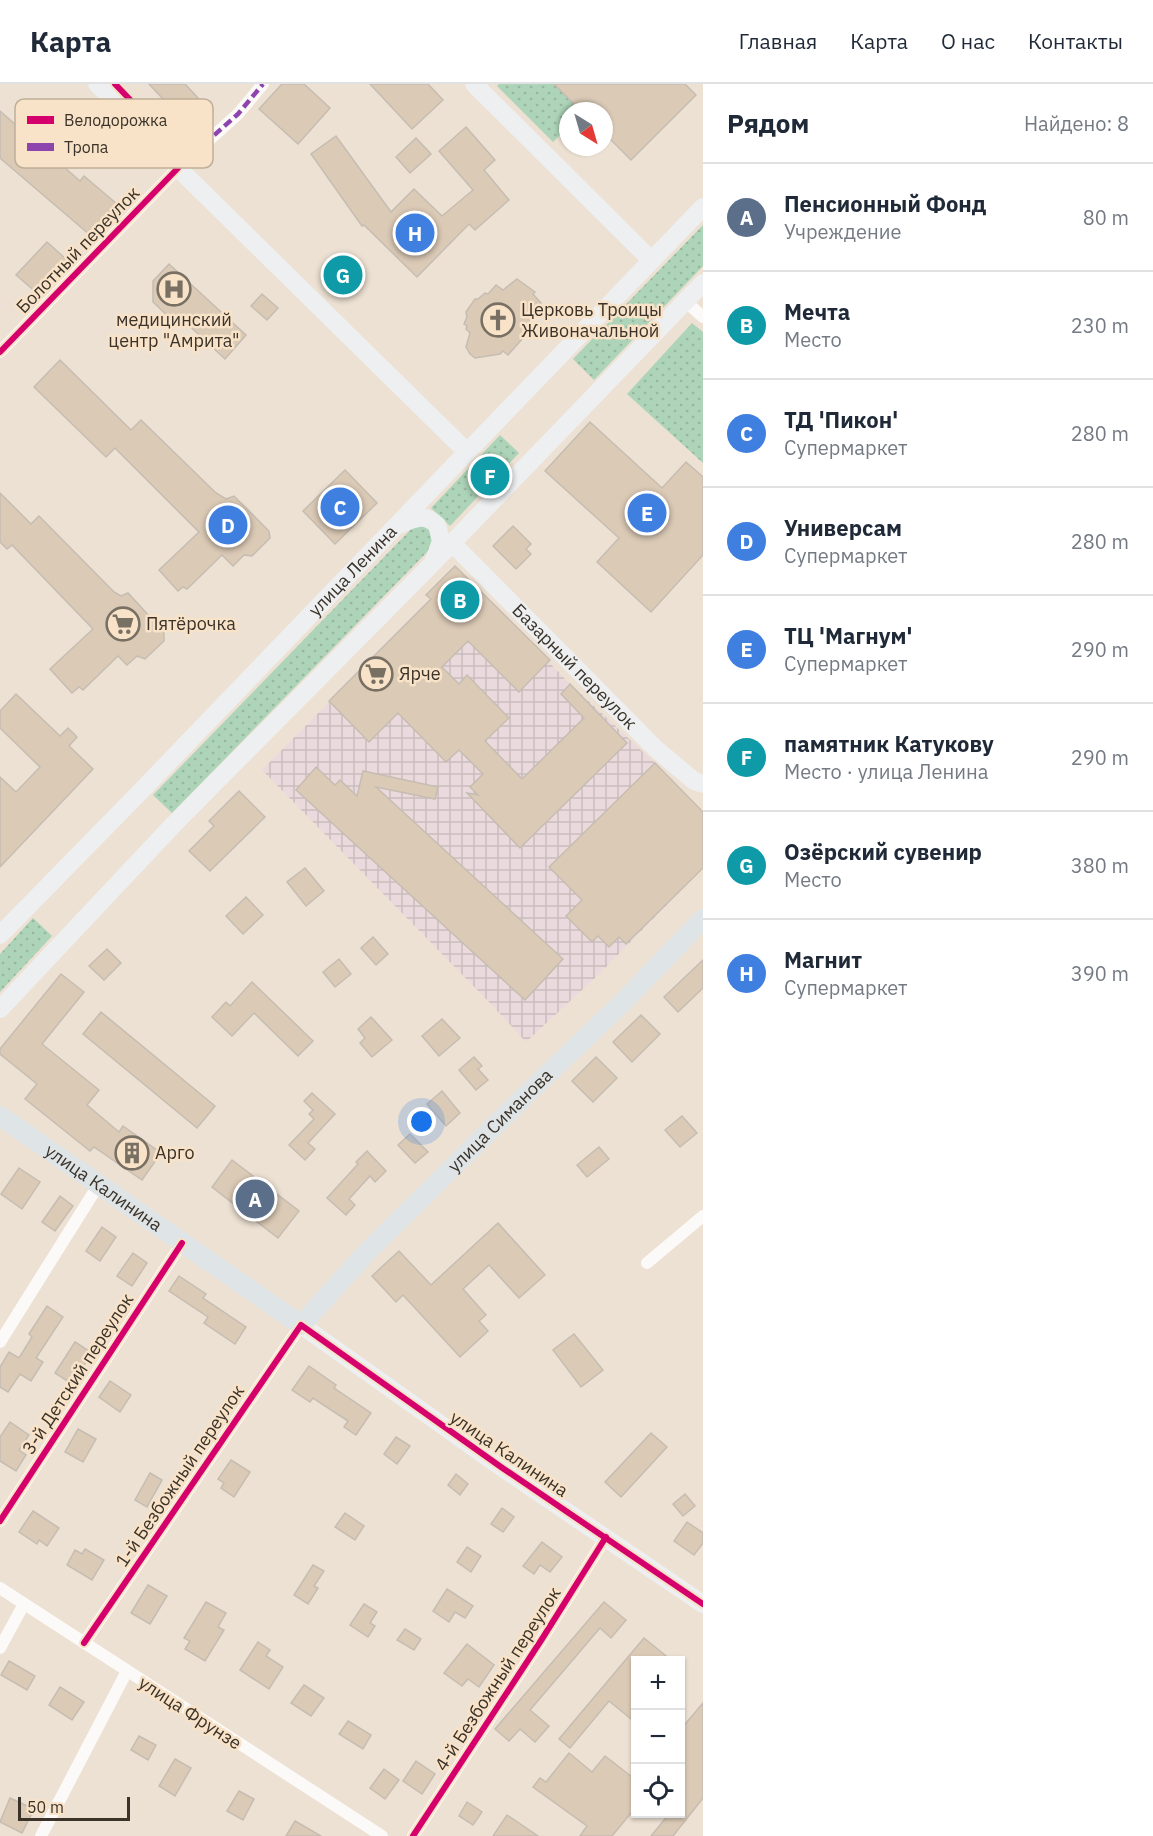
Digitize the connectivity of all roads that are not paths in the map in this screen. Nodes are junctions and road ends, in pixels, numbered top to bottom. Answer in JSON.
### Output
{"nodes":[{"id":1,"x":97,"y":84,"type":"edge"},
{"id":2,"x":263,"y":84,"type":"edge"},
{"id":3,"x":474,"y":84,"type":"edge"},
{"id":4,"x":112,"y":99,"type":"edge"},
{"id":5,"x":213,"y":136,"type":"edge"},
{"id":6,"x":178,"y":168,"type":"joint"},
{"id":7,"x":703,"y":207,"type":"edge"},
{"id":8,"x":651,"y":260,"type":"junction"},
{"id":9,"x":703,"y":283,"type":"edge"},
{"id":10,"x":685,"y":302,"type":"junction"},
{"id":11,"x":703,"y":317,"type":"edge"},
{"id":12,"x":0,"y":352,"type":"edge"},
{"id":13,"x":468,"y":452,"type":"junction"},
{"id":14,"x":396,"y":526,"type":"junction"},
{"id":15,"x":452,"y":543,"type":"junction"},
{"id":16,"x":432,"y":564,"type":"junction"},
{"id":17,"x":703,"y":784,"type":"edge"},
{"id":18,"x":703,"y":919,"type":"edge"},
{"id":19,"x":0,"y":934,"type":"edge"},
{"id":20,"x":0,"y":1009,"type":"edge"},
{"id":21,"x":2,"y":1122,"type":"edge"},
{"id":22,"x":99,"y":1184,"type":"junction"},
{"id":23,"x":703,"y":1216,"type":"edge"},
{"id":24,"x":182,"y":1243,"type":"junction"},
{"id":25,"x":647,"y":1263,"type":"dead end"},
{"id":26,"x":300,"y":1326,"type":"junction"},
{"id":27,"x":0,"y":1342,"type":"edge"},
{"id":28,"x":0,"y":1521,"type":"edge"},
{"id":29,"x":606,"y":1537,"type":"junction"},
{"id":30,"x":0,"y":1588,"type":"edge"},
{"id":31,"x":24,"y":1604,"type":"junction"},
{"id":32,"x":703,"y":1604,"type":"edge"},
{"id":33,"x":84,"y":1643,"type":"junction"},
{"id":34,"x":0,"y":1648,"type":"edge"},
{"id":35,"x":127,"y":1671,"type":"junction"},
{"id":36,"x":41,"y":1836,"type":"edge"},
{"id":37,"x":382,"y":1836,"type":"edge"},
{"id":38,"x":413,"y":1836,"type":"edge"}],
"edges":[{"from":1,"to":4,"type":"main road"},
{"from":2,"to":5,"type":"street","name":"Болотный переулок"},
{"from":3,"to":8,"type":"main road"},
{"from":6,"to":12,"type":"street","name":"Болотный переулок"},
{"from":6,"to":13,"type":"main road"},
{"from":7,"to":8,"type":"main road","name":"улица Ленина"},
{"from":8,"to":13,"type":"main road","name":"улица Ленина"},
{"from":9,"to":10,"type":"main road"},
{"from":10,"to":11,"type":"street"},
{"from":10,"to":15,"type":"main road"},
{"from":13,"to":14,"type":"main road","name":"улица Ленина"},
{"from":14,"to":16,"type":"main road"},
{"from":14,"to":19,"type":"main road","name":"улица Ленина"},
{"from":15,"to":16,"type":"main road"},
{"from":15,"to":17,"type":"main road","name":"Базарный переулок"},
{"from":16,"to":20,"type":"main road"},
{"from":18,"to":26,"type":"main road","name":"улица Симанова"},
{"from":21,"to":22,"type":"main road","name":"улица Калинина"},
{"from":22,"to":24,"type":"main road","name":"улица Калинина"},
{"from":22,"to":27,"type":"street"},
{"from":23,"to":25,"type":"street"},
{"from":24,"to":26,"type":"main road","name":"улица Калинина"},
{"from":24,"to":28,"type":"street","name":"3-й Детский переулок"},
{"from":26,"to":29,"type":"main road","name":"улица Калинина"},
{"from":26,"to":33,"type":"street","name":"1-й Безбожный переулок"},
{"from":29,"to":32,"type":"main road","name":"улица Калинина"},
{"from":29,"to":38,"type":"street","name":"4-й Безбожный переулок"},
{"from":30,"to":31,"type":"street","name":"улица Фрунзе"},
{"from":31,"to":33,"type":"street","name":"улица Фрунзе"},
{"from":31,"to":34,"type":"street"},
{"from":33,"to":35,"type":"street","name":"улица Фрунзе"},
{"from":35,"to":36,"type":"street"},
{"from":35,"to":37,"type":"street","name":"улица Фрунзе"}]}
